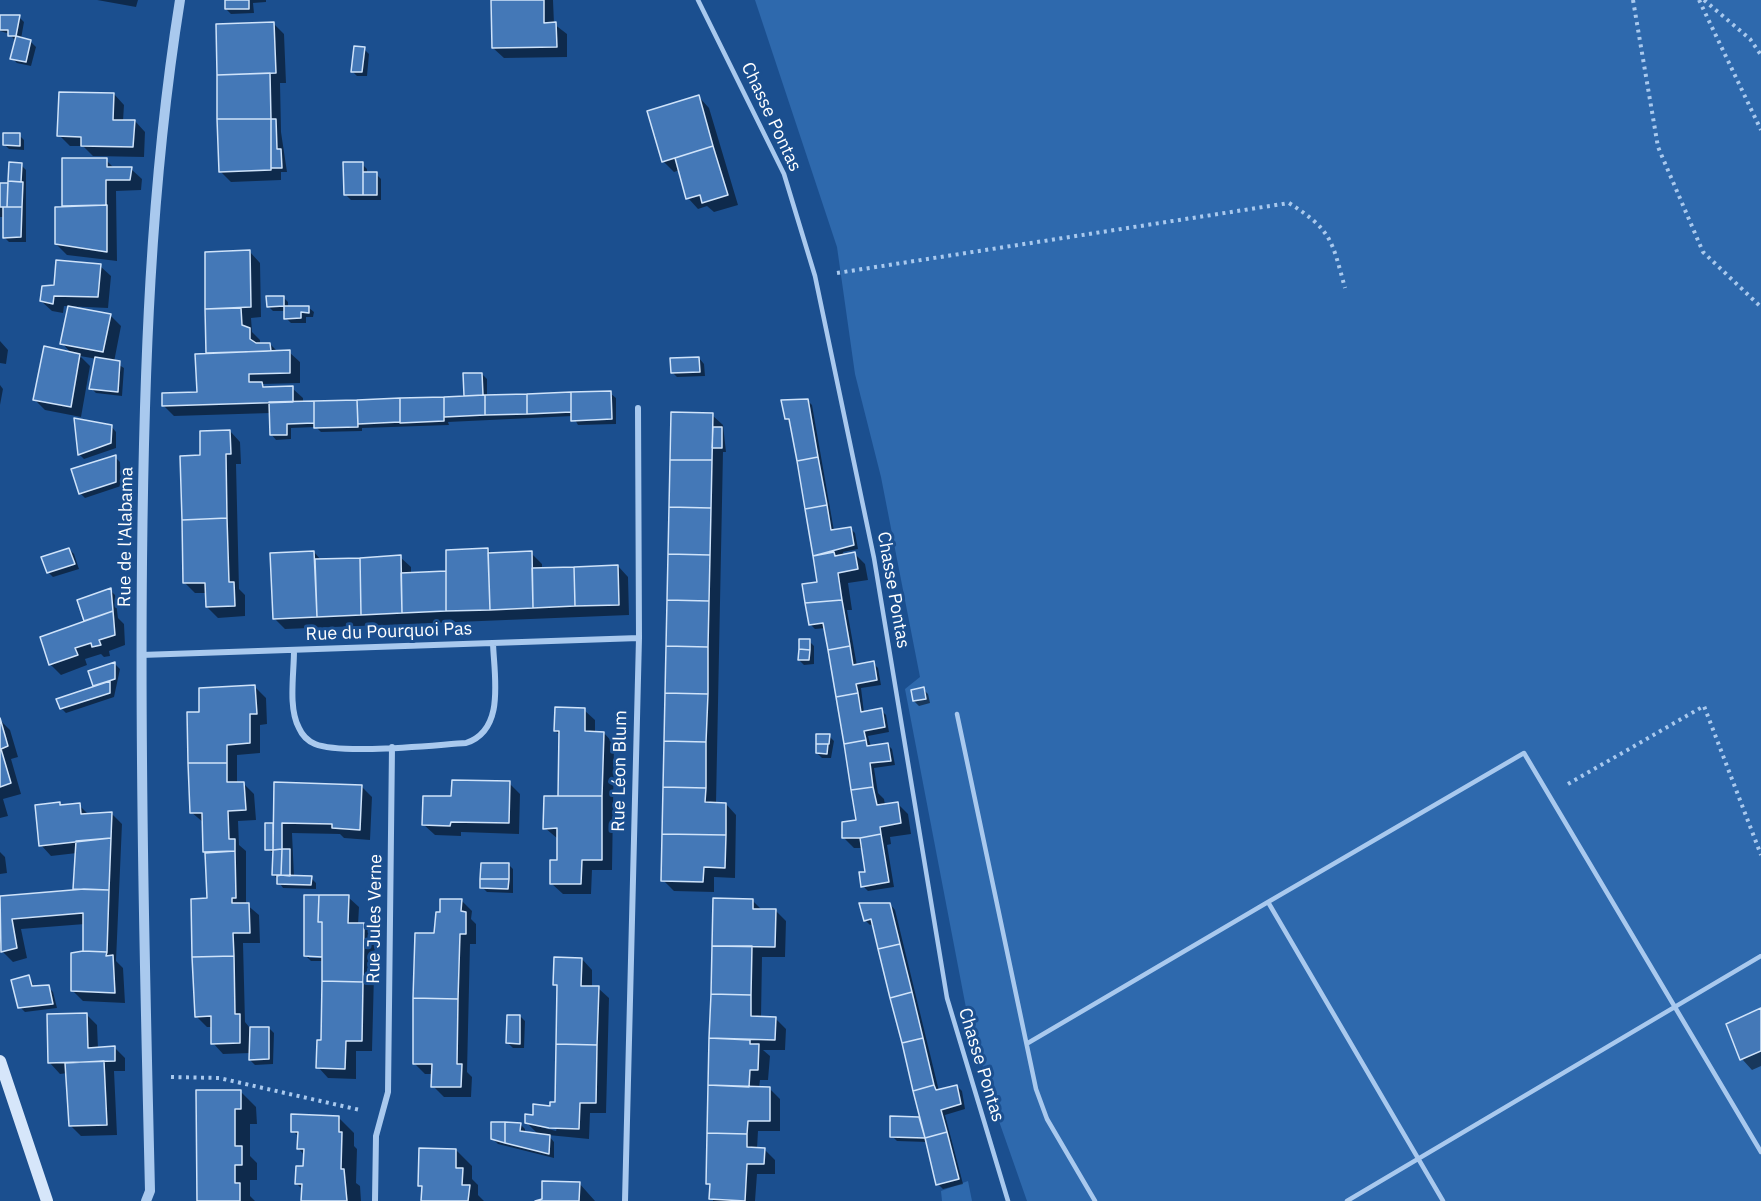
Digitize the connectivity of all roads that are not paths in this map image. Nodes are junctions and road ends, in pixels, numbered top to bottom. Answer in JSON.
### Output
{"nodes":[{"id":1,"x":180,"y":0,"type":"edge"},
{"id":2,"x":698,"y":0,"type":"edge"},
{"id":3,"x":638,"y":408,"type":"dead end"},
{"id":4,"x":639,"y":638,"type":"junction"},
{"id":5,"x":493,"y":643,"type":"junction"},
{"id":6,"x":294,"y":651,"type":"junction"},
{"id":7,"x":141,"y":655,"type":"junction"},
{"id":8,"x":957,"y":714,"type":"dead end"},
{"id":9,"x":392,"y":747,"type":"junction"},
{"id":10,"x":1268,"y":902,"type":"junction"},
{"id":11,"x":1761,"y":956,"type":"edge"},
{"id":12,"x":1674,"y":1007,"type":"junction"},
{"id":13,"x":1028,"y":1043,"type":"junction"},
{"id":14,"x":0,"y":1061,"type":"edge"},
{"id":15,"x":1761,"y":1152,"type":"edge"},
{"id":16,"x":1418,"y":1159,"type":"junction"},
{"id":17,"x":47,"y":1201,"type":"edge"},
{"id":18,"x":146,"y":1201,"type":"edge"},
{"id":19,"x":375,"y":1201,"type":"edge"},
{"id":20,"x":625,"y":1201,"type":"edge"},
{"id":21,"x":1008,"y":1201,"type":"edge"},
{"id":22,"x":1095,"y":1201,"type":"edge"},
{"id":23,"x":1347,"y":1201,"type":"edge"},
{"id":24,"x":1443,"y":1201,"type":"edge"}],
"edges":[{"from":1,"to":7,"type":"street","name":"Rue de l'Alabama"},
{"from":2,"to":21,"type":"lane","name":"Chasse Pontas"},
{"from":3,"to":4,"type":"street","name":"Rue Léon Blum"},
{"from":4,"to":5,"type":"street","name":"Rue du Pourquoi Pas"},
{"from":4,"to":20,"type":"street","name":"Rue Léon Blum"},
{"from":5,"to":6,"type":"street","name":"Rue du Pourquoi Pas"},
{"from":5,"to":9,"type":"street"},
{"from":6,"to":7,"type":"street","name":"Rue du Pourquoi Pas"},
{"from":6,"to":9,"type":"street"},
{"from":7,"to":18,"type":"street","name":"Rue de l'Alabama"},
{"from":8,"to":13,"type":"lane"},
{"from":9,"to":19,"type":"street","name":"Rue Jules Verne"},
{"from":10,"to":12,"type":"lane"},
{"from":10,"to":13,"type":"lane"},
{"from":10,"to":16,"type":"lane"},
{"from":11,"to":12,"type":"lane"},
{"from":12,"to":15,"type":"lane"},
{"from":12,"to":16,"type":"lane"},
{"from":13,"to":22,"type":"lane"},
{"from":14,"to":17,"type":"main road"},
{"from":16,"to":23,"type":"lane"},
{"from":16,"to":24,"type":"lane"}]}
